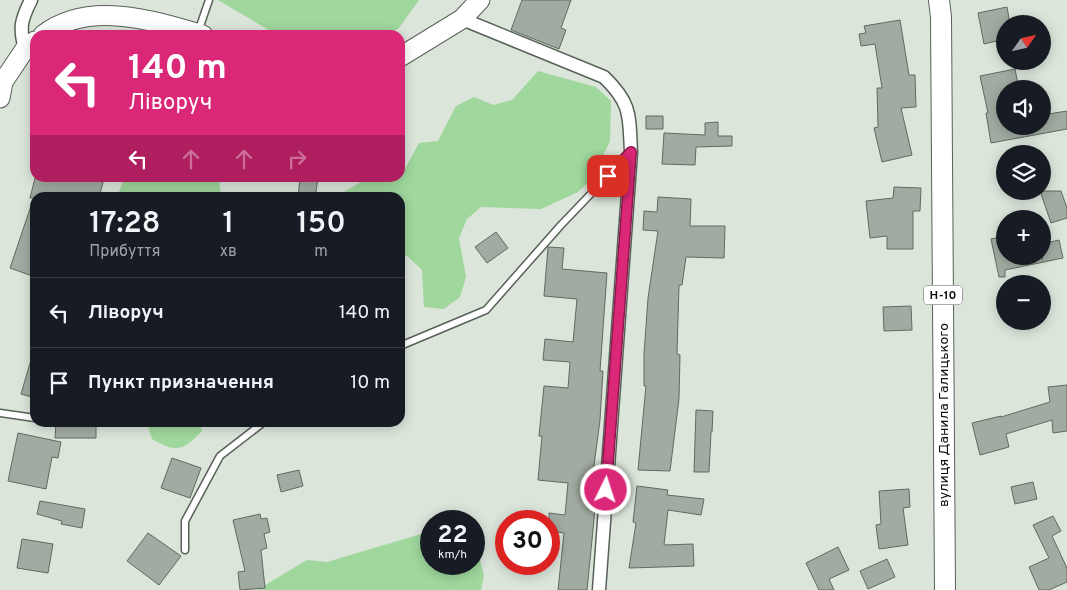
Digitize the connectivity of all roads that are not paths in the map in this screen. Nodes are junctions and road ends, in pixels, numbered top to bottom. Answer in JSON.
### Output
{"nodes":[{"id":1,"x":31,"y":0,"type":"edge"},
{"id":2,"x":209,"y":0,"type":"edge"},
{"id":3,"x":480,"y":0,"type":"edge"},
{"id":4,"x":938,"y":0,"type":"edge"},
{"id":5,"x":462,"y":19,"type":"junction"},
{"id":6,"x":53,"y":30,"type":"edge"},
{"id":7,"x":186,"y":30,"type":"edge"},
{"id":8,"x":201,"y":30,"type":"edge"},
{"id":9,"x":30,"y":45,"type":"edge"},
{"id":10,"x":405,"y":54,"type":"edge"},
{"id":11,"x":0,"y":98,"type":"edge"},
{"id":12,"x":631,"y":152,"type":"junction"},
{"id":13,"x":405,"y":344,"type":"edge"},
{"id":14,"x":0,"y":413,"type":"edge"},
{"id":15,"x":30,"y":417,"type":"edge"},
{"id":16,"x":258,"y":427,"type":"edge"},
{"id":17,"x":185,"y":550,"type":"dead end"},
{"id":18,"x":599,"y":590,"type":"edge"},
{"id":19,"x":945,"y":590,"type":"edge"}],
"edges":[{"from":1,"to":9,"type":"street"},
{"from":2,"to":8,"type":"lane"},
{"from":3,"to":5,"type":"street"},
{"from":4,"to":19,"type":"main road","name":"вулиця Данила Галицького","number":"Н-10"},
{"from":5,"to":10,"type":"street"},
{"from":5,"to":12,"type":"street"},
{"from":6,"to":7,"type":"street"},
{"from":9,"to":11,"type":"street"},
{"from":12,"to":13,"type":"lane"},
{"from":12,"to":18,"type":"street"},
{"from":14,"to":15,"type":"lane"},
{"from":16,"to":17,"type":"lane"}]}
